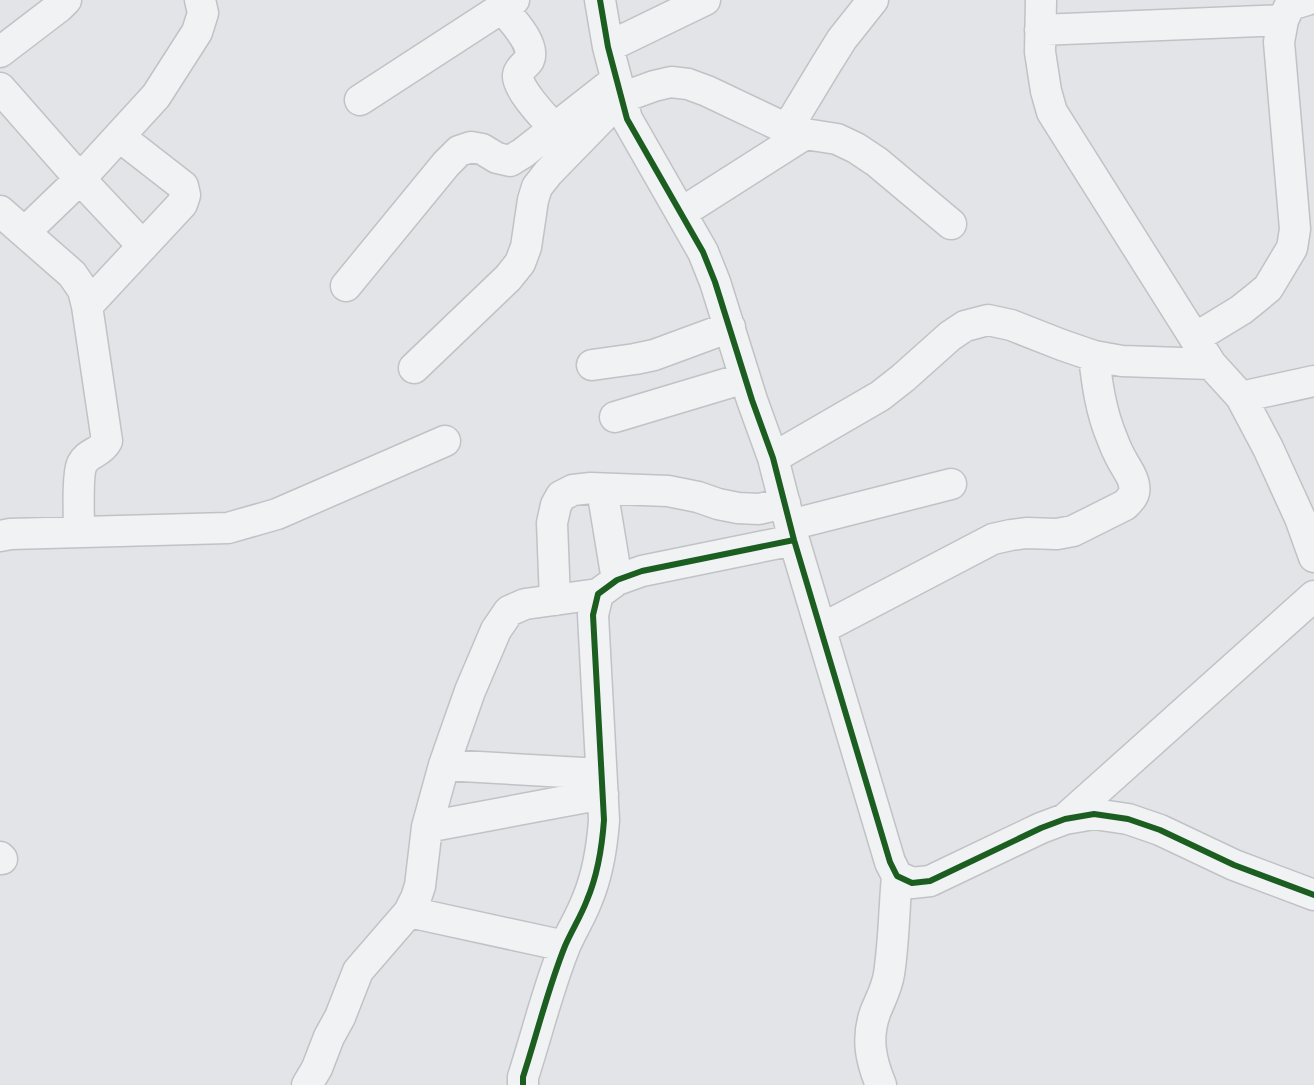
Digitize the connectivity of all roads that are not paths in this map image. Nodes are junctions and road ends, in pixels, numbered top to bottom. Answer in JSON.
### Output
{"nodes":[{"id":1,"x":66,"y":0,"type":"edge"},
{"id":2,"x":200,"y":0,"type":"edge"},
{"id":3,"x":600,"y":0,"type":"edge"},
{"id":4,"x":705,"y":0,"type":"edge"},
{"id":5,"x":873,"y":0,"type":"edge"},
{"id":6,"x":1041,"y":0,"type":"edge"},
{"id":7,"x":508,"y":4,"type":"edge"},
{"id":8,"x":1292,"y":6,"type":"edge"},
{"id":9,"x":1040,"y":30,"type":"junction"},
{"id":10,"x":608,"y":47,"type":"junction"},
{"id":11,"x":0,"y":52,"type":"edge"},
{"id":12,"x":0,"y":88,"type":"edge"},
{"id":13,"x":618,"y":89,"type":"junction"},
{"id":14,"x":360,"y":100,"type":"dead end"},
{"id":15,"x":554,"y":129,"type":"junction"},
{"id":16,"x":796,"y":132,"type":"junction"},
{"id":17,"x":120,"y":137,"type":"junction"},
{"id":18,"x":80,"y":179,"type":"junction"},
{"id":19,"x":0,"y":211,"type":"edge"},
{"id":20,"x":681,"y":213,"type":"junction"},
{"id":21,"x":951,"y":224,"type":"dead end"},
{"id":22,"x":25,"y":232,"type":"junction"},
{"id":23,"x":143,"y":246,"type":"junction"},
{"id":24,"x":346,"y":286,"type":"dead end"},
{"id":25,"x":87,"y":306,"type":"junction"},
{"id":26,"x":730,"y":327,"type":"junction"},
{"id":27,"x":1195,"y":338,"type":"junction"},
{"id":28,"x":1094,"y":356,"type":"junction"},
{"id":29,"x":1211,"y":364,"type":"junction"},
{"id":30,"x":592,"y":365,"type":"dead end"},
{"id":31,"x":414,"y":368,"type":"dead end"},
{"id":32,"x":745,"y":378,"type":"junction"},
{"id":33,"x":1314,"y":381,"type":"edge"},
{"id":34,"x":1240,"y":397,"type":"junction"},
{"id":35,"x":615,"y":417,"type":"dead end"},
{"id":36,"x":445,"y":441,"type":"dead end"},
{"id":37,"x":773,"y":458,"type":"junction"},
{"id":38,"x":951,"y":484,"type":"dead end"},
{"id":39,"x":602,"y":489,"type":"junction"},
{"id":40,"x":790,"y":522,"type":"junction"},
{"id":41,"x":79,"y":532,"type":"junction"},
{"id":42,"x":0,"y":536,"type":"edge"},
{"id":43,"x":1314,"y":557,"type":"edge"},
{"id":44,"x":608,"y":587,"type":"junction"},
{"id":45,"x":1314,"y":596,"type":"edge"},
{"id":46,"x":555,"y":600,"type":"junction"},
{"id":47,"x":821,"y":629,"type":"junction"},
{"id":48,"x":444,"y":765,"type":"junction"},
{"id":49,"x":602,"y":784,"type":"junction"},
{"id":50,"x":1065,"y":819,"type":"junction"},
{"id":51,"x":427,"y":827,"type":"junction"},
{"id":52,"x":897,"y":876,"type":"junction"},
{"id":53,"x":1314,"y":895,"type":"edge"},
{"id":54,"x":410,"y":912,"type":"junction"},
{"id":55,"x":566,"y":946,"type":"junction"},
{"id":56,"x":307,"y":1085,"type":"edge"},
{"id":57,"x":523,"y":1085,"type":"edge"},
{"id":58,"x":881,"y":1085,"type":"edge"}],
"edges":[{"from":1,"to":11,"type":"street"},
{"from":2,"to":17,"type":"street"},
{"from":3,"to":10,"type":"street"},
{"from":4,"to":10,"type":"street"},
{"from":5,"to":16,"type":"street"},
{"from":6,"to":9,"type":"street"},
{"from":7,"to":14,"type":"street"},
{"from":7,"to":15,"type":"street"},
{"from":8,"to":9,"type":"street"},
{"from":8,"to":27,"type":"street"},
{"from":9,"to":27,"type":"street"},
{"from":10,"to":13,"type":"street"},
{"from":12,"to":18,"type":"street"},
{"from":13,"to":15,"type":"street"},
{"from":13,"to":16,"type":"street"},
{"from":13,"to":20,"type":"street"},
{"from":13,"to":31,"type":"street"},
{"from":15,"to":24,"type":"street"},
{"from":16,"to":20,"type":"street"},
{"from":16,"to":21,"type":"street"},
{"from":17,"to":18,"type":"street"},
{"from":17,"to":23,"type":"street"},
{"from":18,"to":22,"type":"street"},
{"from":18,"to":23,"type":"street"},
{"from":19,"to":22,"type":"street"},
{"from":20,"to":26,"type":"street"},
{"from":22,"to":25,"type":"street"},
{"from":23,"to":25,"type":"street"},
{"from":25,"to":41,"type":"street"},
{"from":26,"to":30,"type":"street"},
{"from":26,"to":32,"type":"street"},
{"from":27,"to":29,"type":"street"},
{"from":28,"to":29,"type":"street"},
{"from":28,"to":37,"type":"street"},
{"from":28,"to":47,"type":"street"},
{"from":29,"to":34,"type":"street"},
{"from":32,"to":35,"type":"street"},
{"from":32,"to":37,"type":"street"},
{"from":33,"to":34,"type":"street"},
{"from":34,"to":43,"type":"street"},
{"from":36,"to":41,"type":"street"},
{"from":37,"to":40,"type":"street"},
{"from":38,"to":40,"type":"street"},
{"from":39,"to":40,"type":"street"},
{"from":39,"to":44,"type":"street"},
{"from":39,"to":46,"type":"street"},
{"from":40,"to":44,"type":"street"},
{"from":40,"to":47,"type":"street"},
{"from":41,"to":42,"type":"street"},
{"from":44,"to":46,"type":"street"},
{"from":44,"to":49,"type":"street"},
{"from":45,"to":50,"type":"street"},
{"from":46,"to":48,"type":"street"},
{"from":47,"to":52,"type":"street"},
{"from":48,"to":49,"type":"street"},
{"from":48,"to":51,"type":"street"},
{"from":49,"to":51,"type":"street"},
{"from":49,"to":55,"type":"street"},
{"from":50,"to":52,"type":"street"},
{"from":50,"to":53,"type":"street"},
{"from":51,"to":54,"type":"street"},
{"from":52,"to":58,"type":"street"},
{"from":54,"to":55,"type":"street"},
{"from":54,"to":56,"type":"street"},
{"from":55,"to":57,"type":"street"}]}
